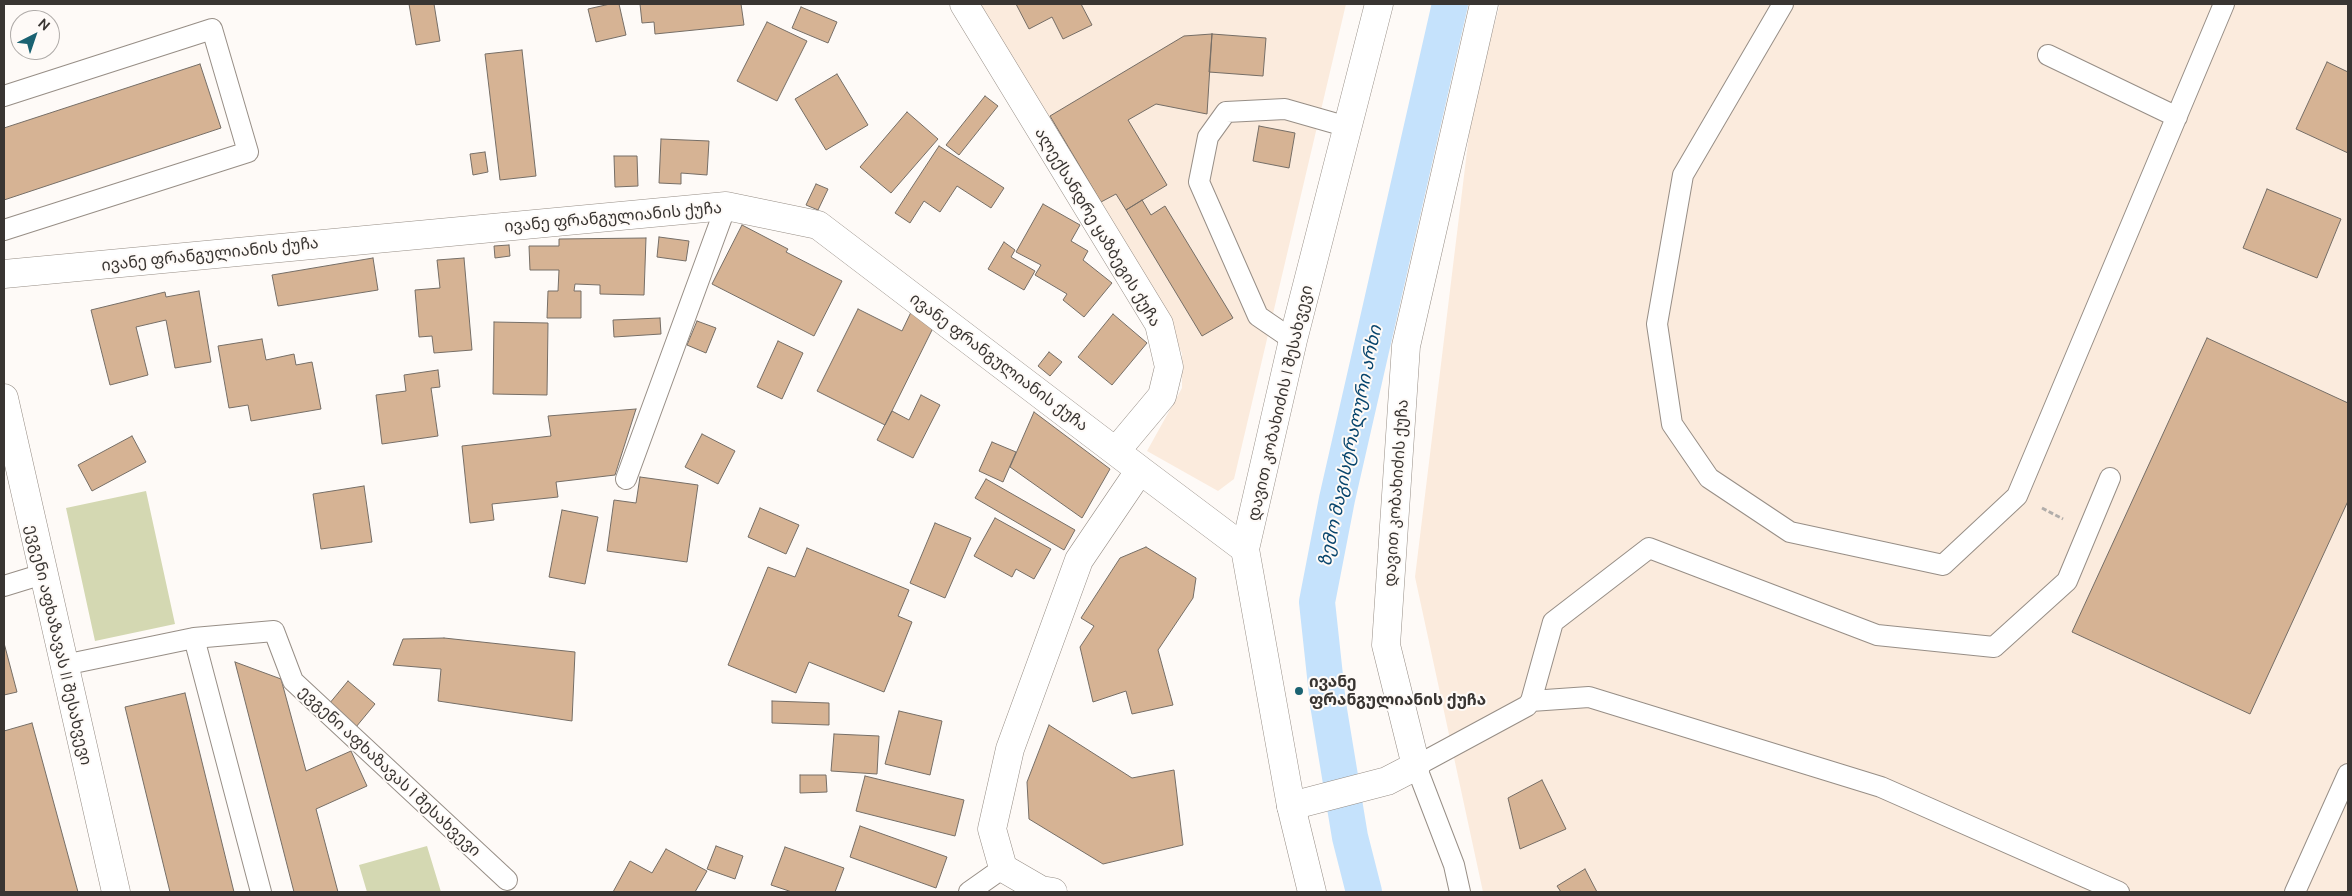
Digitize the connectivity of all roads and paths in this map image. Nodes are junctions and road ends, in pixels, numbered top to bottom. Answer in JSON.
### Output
{"nodes":[{"id":1,"x":964,"y":4,"type":"edge"},
{"id":2,"x":1379,"y":4,"type":"edge"},
{"id":3,"x":1484,"y":4,"type":"edge"},
{"id":4,"x":1783,"y":4,"type":"edge"},
{"id":5,"x":2224,"y":4,"type":"edge"},
{"id":6,"x":2048,"y":55,"type":"dead end"},
{"id":7,"x":4,"y":96,"type":"edge"},
{"id":8,"x":2177,"y":117,"type":"junction"},
{"id":9,"x":1348,"y":127,"type":"junction"},
{"id":10,"x":726,"y":206,"type":"junction"},
{"id":11,"x":4,"y":230,"type":"edge"},
{"id":12,"x":4,"y":274,"type":"edge"},
{"id":13,"x":1293,"y":340,"type":"junction"},
{"id":14,"x":4,"y":398,"type":"edge"},
{"id":15,"x":1116,"y":451,"type":"junction"},
{"id":16,"x":1140,"y":470,"type":"junction"},
{"id":17,"x":2110,"y":478,"type":"dead end"},
{"id":18,"x":626,"y":479,"type":"dead end"},
{"id":19,"x":2017,"y":496,"type":"junction"},
{"id":20,"x":2088,"y":532,"type":"junction"},
{"id":21,"x":1246,"y":549,"type":"junction"},
{"id":22,"x":43,"y":574,"type":"junction"},
{"id":23,"x":4,"y":586,"type":"edge"},
{"id":24,"x":194,"y":638,"type":"junction"},
{"id":25,"x":64,"y":665,"type":"junction"},
{"id":26,"x":1530,"y":701,"type":"junction"},
{"id":27,"x":1416,"y":766,"type":"junction"},
{"id":28,"x":2348,"y":778,"type":"edge"},
{"id":29,"x":1291,"y":806,"type":"junction"},
{"id":30,"x":1003,"y":868,"type":"junction"},
{"id":31,"x":507,"y":880,"type":"dead end"},
{"id":32,"x":116,"y":892,"type":"edge"},
{"id":33,"x":261,"y":892,"type":"edge"},
{"id":34,"x":969,"y":892,"type":"edge"},
{"id":35,"x":1053,"y":892,"type":"edge"},
{"id":36,"x":1312,"y":892,"type":"edge"},
{"id":37,"x":1460,"y":892,"type":"edge"},
{"id":38,"x":2120,"y":892,"type":"edge"},
{"id":39,"x":2295,"y":892,"type":"edge"}],
"edges":[{"from":1,"to":15,"type":"street","name":"ალექსანდრე ყაზბეგის ქუჩა"},
{"from":2,"to":9,"type":"street","name":"დავით კობახიძის I შესახვევი"},
{"from":3,"to":27,"type":"street","name":"დავით კობახიძის ქუჩა"},
{"from":4,"to":19,"type":"lane"},
{"from":5,"to":8,"type":"lane"},
{"from":6,"to":8,"type":"lane"},
{"from":7,"to":11,"type":"lane"},
{"from":8,"to":19,"type":"lane"},
{"from":9,"to":13,"type":"street","name":"დავით კობახიძის I შესახვევი"},
{"from":9,"to":13,"type":"lane"},
{"from":10,"to":12,"type":"street","name":"ივანე ფრანგულიანის ქუჩა"},
{"from":10,"to":15,"type":"street","name":"ივანე ფრანგულიანის ქუჩა"},
{"from":10,"to":18,"type":"lane"},
{"from":13,"to":21,"type":"street","name":"დავით კობახიძის I შესახვევი"},
{"from":14,"to":22,"type":"street","name":"ევგენი აფხაზავას II შესახვევი"},
{"from":15,"to":16,"type":"street","name":"ივანე ფრანგულიანის ქუჩა"},
{"from":16,"to":21,"type":"street","name":"ივანე ფრანგულიანის ქუჩა"},
{"from":16,"to":30,"type":"street"},
{"from":17,"to":20,"type":"lane"},
{"from":19,"to":20,"type":"path"},
{"from":20,"to":26,"type":"lane"},
{"from":21,"to":29,"type":"street","name":"დავით კობახიძის I შესახვევი"},
{"from":22,"to":23,"type":"lane"},
{"from":22,"to":25,"type":"street","name":"ევგენი აფხაზავას II შესახვევი"},
{"from":24,"to":25,"type":"lane","name":"ევგენი აფხაზავას I შესახვევი"},
{"from":24,"to":31,"type":"lane","name":"ევგენი აფხაზავას I შესახვევი"},
{"from":24,"to":33,"type":"lane"},
{"from":25,"to":32,"type":"street","name":"ევგენი აფხაზავას II შესახვევი"},
{"from":26,"to":27,"type":"lane"},
{"from":26,"to":38,"type":"lane"},
{"from":27,"to":29,"type":"street"},
{"from":27,"to":37,"type":"lane"},
{"from":28,"to":39,"type":"lane"},
{"from":29,"to":36,"type":"street"},
{"from":30,"to":34,"type":"lane"},
{"from":30,"to":35,"type":"street"}]}
